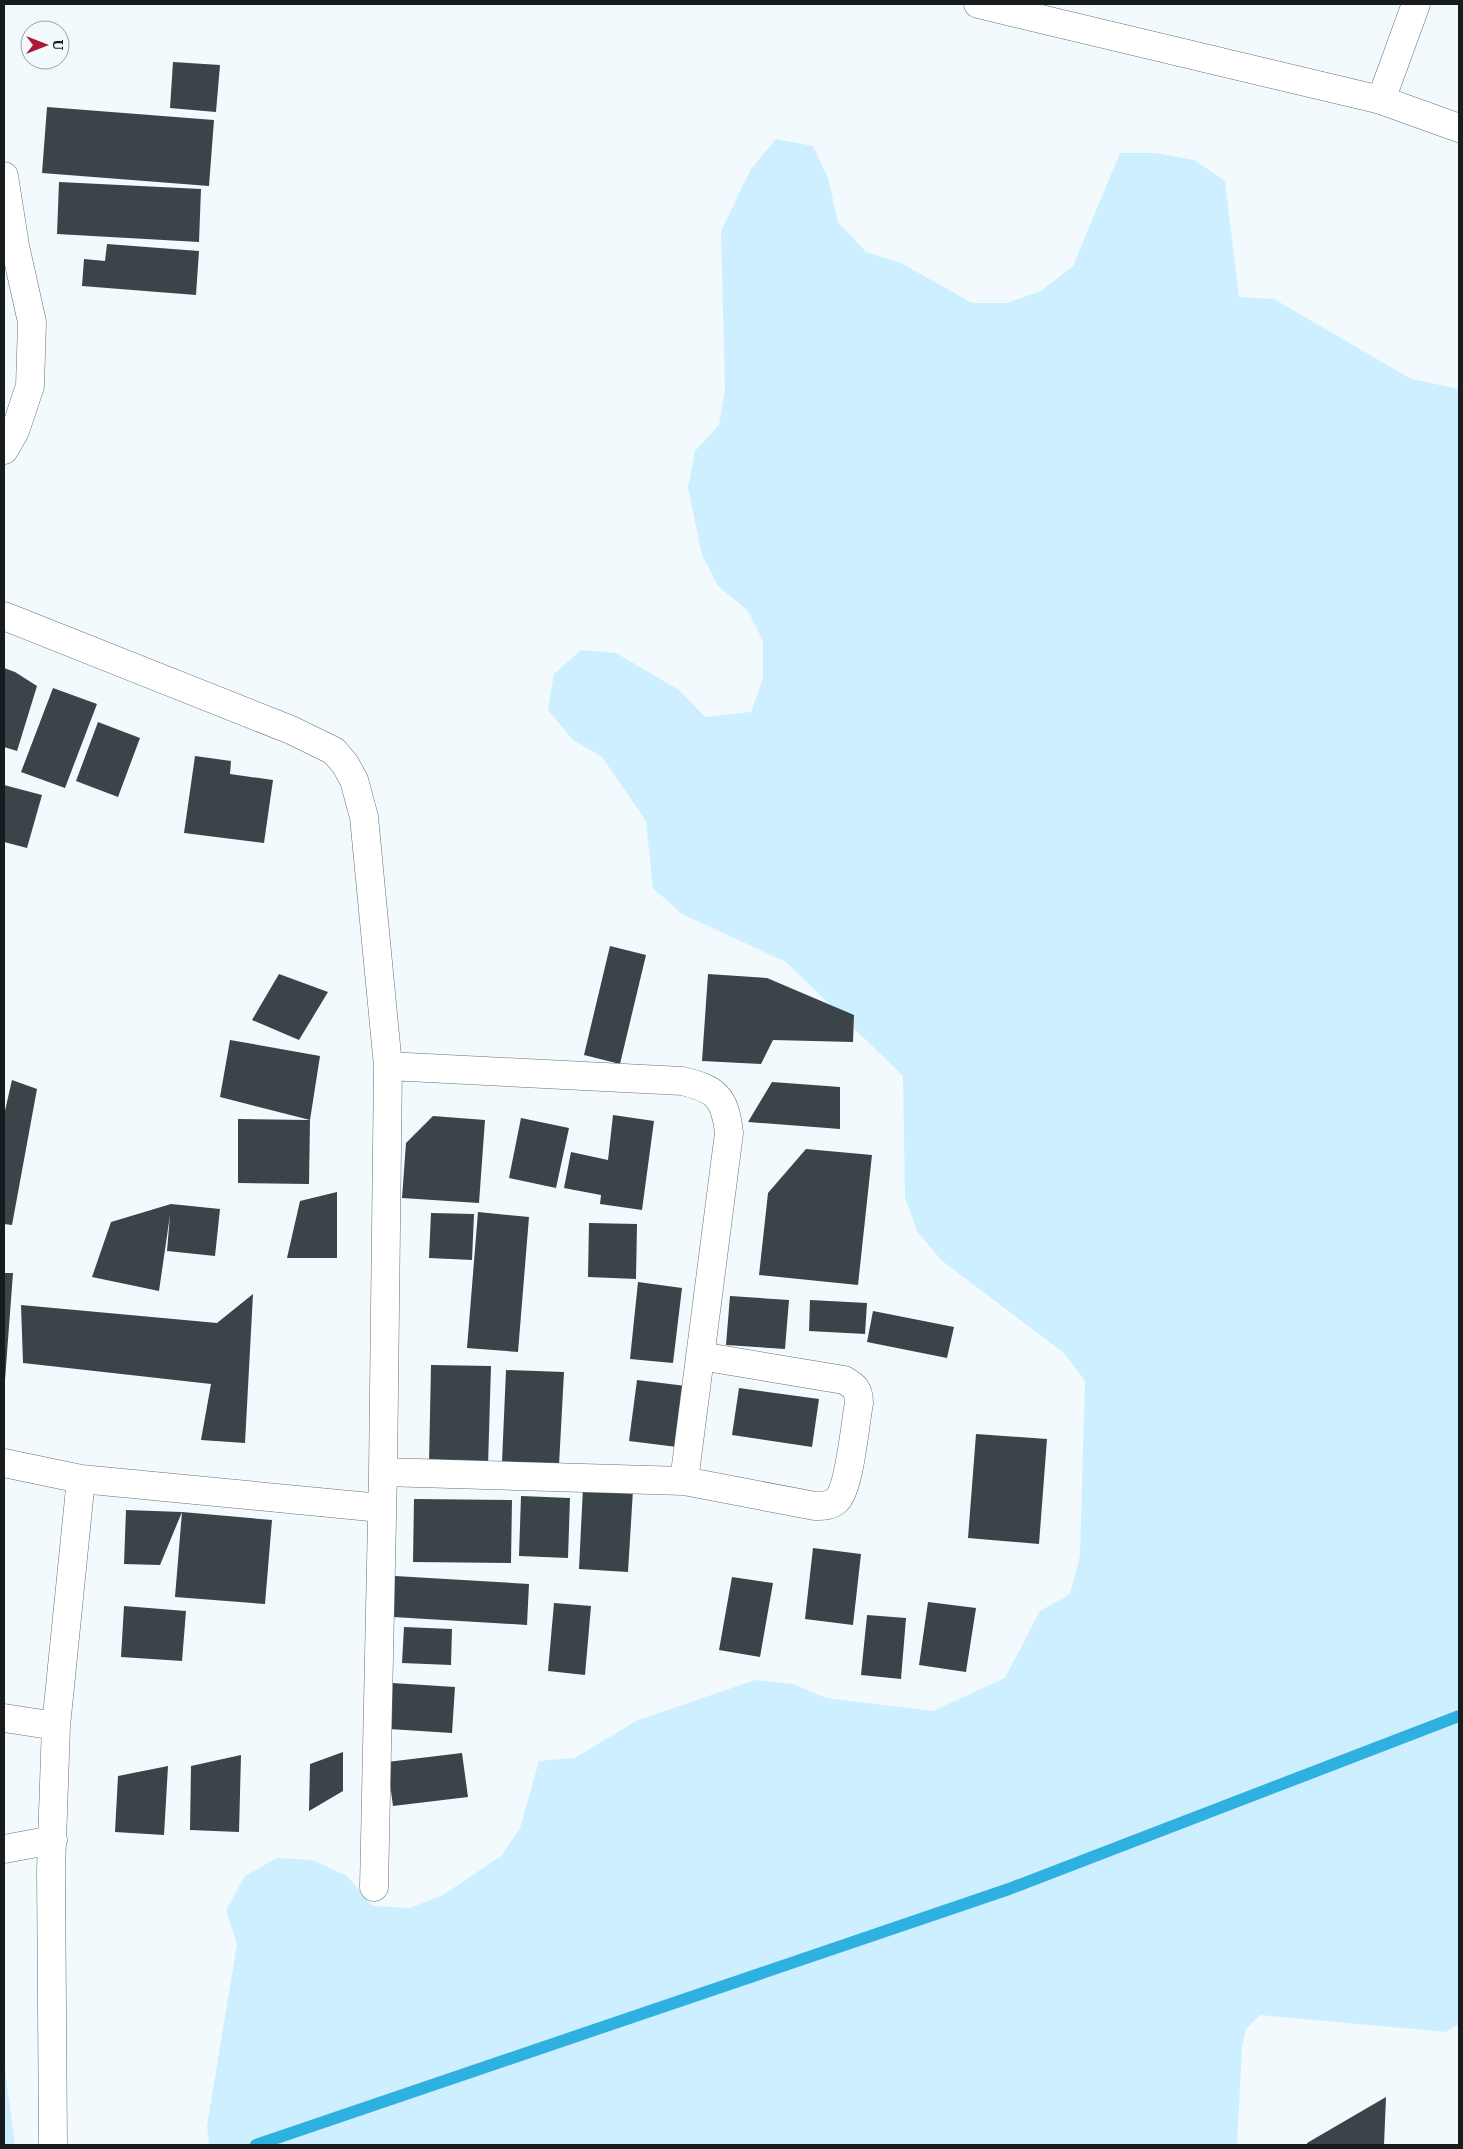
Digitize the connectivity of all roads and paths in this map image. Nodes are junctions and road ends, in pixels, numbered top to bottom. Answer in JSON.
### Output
{"nodes":[{"id":1,"x":978,"y":4,"type":"edge"},
{"id":2,"x":1416,"y":4,"type":"edge"},
{"id":3,"x":1381,"y":100,"type":"junction"},
{"id":4,"x":1459,"y":128,"type":"edge"},
{"id":5,"x":4,"y":176,"type":"edge"},
{"id":6,"x":4,"y":450,"type":"edge"},
{"id":7,"x":4,"y":616,"type":"edge"},
{"id":8,"x":388,"y":1066,"type":"junction"},
{"id":9,"x":700,"y":1356,"type":"junction"},
{"id":10,"x":4,"y":1463,"type":"edge"},
{"id":11,"x":383,"y":1472,"type":"junction"},
{"id":12,"x":81,"y":1479,"type":"junction"},
{"id":13,"x":684,"y":1481,"type":"junction"},
{"id":14,"x":382,"y":1508,"type":"junction"},
{"id":15,"x":4,"y":1718,"type":"edge"},
{"id":16,"x":56,"y":1726,"type":"junction"},
{"id":17,"x":53,"y":1840,"type":"junction"},
{"id":18,"x":4,"y":1849,"type":"edge"},
{"id":19,"x":374,"y":1887,"type":"dead end"},
{"id":20,"x":53,"y":2145,"type":"edge"}],
"edges":[{"from":1,"to":3,"type":"street"},
{"from":2,"to":3,"type":"street"},
{"from":3,"to":4,"type":"street"},
{"from":5,"to":6,"type":"street"},
{"from":7,"to":8,"type":"street"},
{"from":8,"to":9,"type":"street"},
{"from":8,"to":11,"type":"street"},
{"from":9,"to":13,"type":"street"},
{"from":9,"to":13,"type":"street"},
{"from":10,"to":12,"type":"street"},
{"from":11,"to":13,"type":"street"},
{"from":11,"to":14,"type":"street"},
{"from":12,"to":14,"type":"street"},
{"from":12,"to":16,"type":"street"},
{"from":14,"to":19,"type":"street"},
{"from":15,"to":16,"type":"street"},
{"from":16,"to":17,"type":"street"},
{"from":17,"to":18,"type":"street"},
{"from":17,"to":20,"type":"street"}]}
